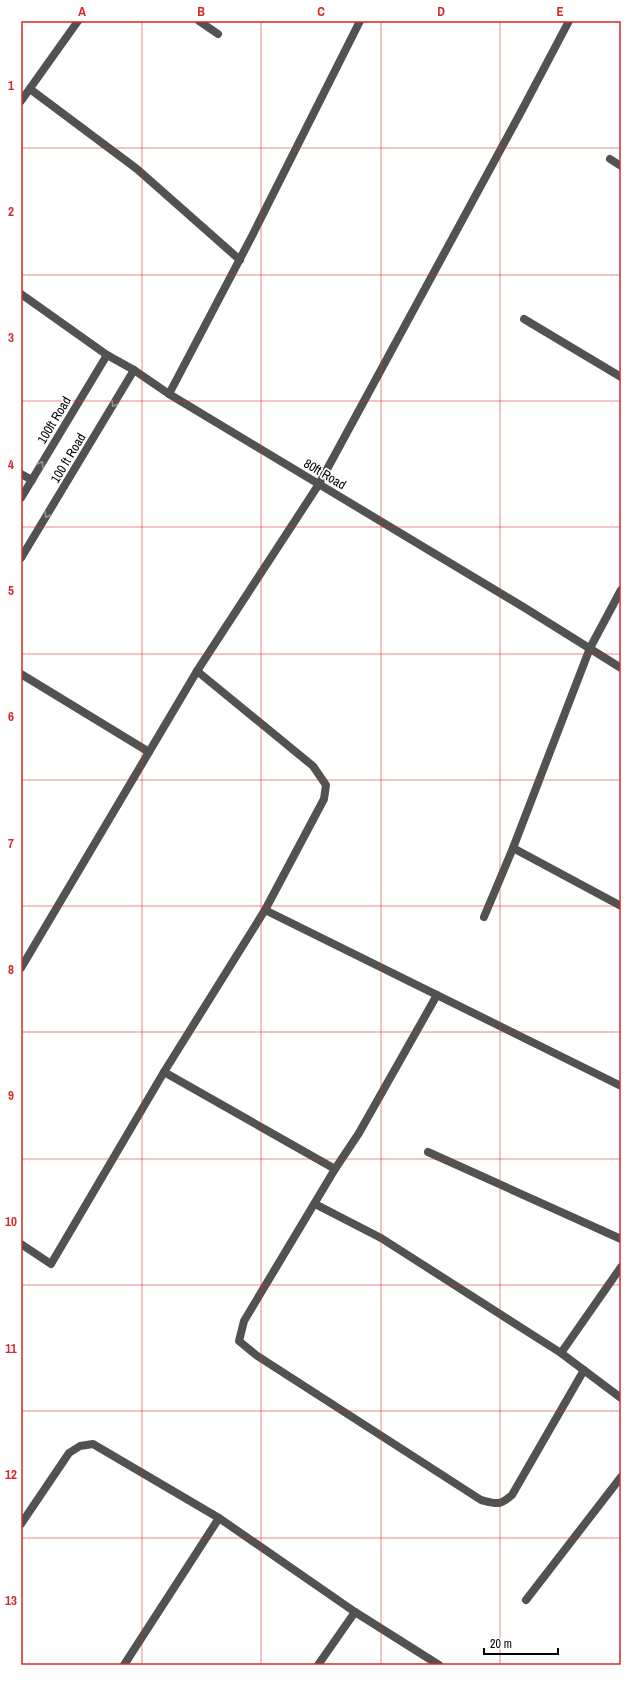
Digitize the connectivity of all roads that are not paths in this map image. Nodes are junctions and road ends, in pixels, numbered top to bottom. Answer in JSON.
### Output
{"nodes":[{"id":1,"x":78,"y":21,"type":"edge"},
{"id":2,"x":199,"y":21,"type":"edge"},
{"id":3,"x":360,"y":21,"type":"edge"},
{"id":4,"x":569,"y":21,"type":"edge"},
{"id":5,"x":218,"y":34,"type":"dead end"},
{"id":6,"x":30,"y":88,"type":"junction"},
{"id":7,"x":21,"y":101,"type":"edge"},
{"id":8,"x":610,"y":159,"type":"dead end"},
{"id":9,"x":621,"y":166,"type":"edge"},
{"id":10,"x":240,"y":260,"type":"junction"},
{"id":11,"x":21,"y":294,"type":"edge"},
{"id":12,"x":524,"y":319,"type":"dead end"},
{"id":13,"x":107,"y":355,"type":"junction"},
{"id":14,"x":134,"y":370,"type":"junction"},
{"id":15,"x":621,"y":377,"type":"edge"},
{"id":16,"x":169,"y":394,"type":"junction"},
{"id":17,"x":21,"y":474,"type":"edge"},
{"id":18,"x":32,"y":480,"type":"junction"},
{"id":19,"x":319,"y":484,"type":"junction"},
{"id":20,"x":21,"y":498,"type":"edge"},
{"id":21,"x":21,"y":558,"type":"edge"},
{"id":22,"x":621,"y":590,"type":"edge"},
{"id":23,"x":590,"y":648,"type":"junction"},
{"id":24,"x":621,"y":668,"type":"edge"},
{"id":25,"x":197,"y":671,"type":"junction"},
{"id":26,"x":21,"y":674,"type":"edge"},
{"id":27,"x":149,"y":752,"type":"junction"},
{"id":28,"x":514,"y":848,"type":"junction"},
{"id":29,"x":621,"y":906,"type":"edge"},
{"id":30,"x":265,"y":910,"type":"junction"},
{"id":31,"x":484,"y":917,"type":"dead end"},
{"id":32,"x":21,"y":968,"type":"edge"},
{"id":33,"x":437,"y":995,"type":"junction"},
{"id":34,"x":164,"y":1072,"type":"junction"},
{"id":35,"x":621,"y":1086,"type":"edge"},
{"id":36,"x":428,"y":1152,"type":"dead end"},
{"id":37,"x":335,"y":1169,"type":"junction"},
{"id":38,"x":315,"y":1204,"type":"junction"},
{"id":39,"x":621,"y":1239,"type":"edge"},
{"id":40,"x":21,"y":1244,"type":"edge"},
{"id":41,"x":621,"y":1267,"type":"edge"},
{"id":42,"x":561,"y":1353,"type":"junction"},
{"id":43,"x":584,"y":1370,"type":"junction"},
{"id":44,"x":621,"y":1398,"type":"edge"},
{"id":45,"x":621,"y":1477,"type":"edge"},
{"id":46,"x":219,"y":1518,"type":"junction"},
{"id":47,"x":21,"y":1524,"type":"edge"},
{"id":48,"x":526,"y":1600,"type":"dead end"},
{"id":49,"x":355,"y":1612,"type":"junction"},
{"id":50,"x":124,"y":1665,"type":"edge"},
{"id":51,"x":318,"y":1665,"type":"edge"},
{"id":52,"x":440,"y":1665,"type":"edge"}],
"edges":[{"from":1,"to":6,"type":"street"},
{"from":2,"to":5,"type":"street"},
{"from":3,"to":10,"type":"street"},
{"from":4,"to":19,"type":"street"},
{"from":6,"to":7,"type":"street"},
{"from":6,"to":10,"type":"street"},
{"from":8,"to":9,"type":"street"},
{"from":10,"to":16,"type":"street"},
{"from":11,"to":13,"type":"street","name":"80ft Road"},
{"from":12,"to":15,"type":"street"},
{"from":13,"to":14,"type":"street","name":"80ft Road"},
{"from":18,"to":13,"type":"street","name":"100ft Road","one_way":true},
{"from":14,"to":16,"type":"street","name":"80ft Road"},
{"from":14,"to":21,"type":"street","name":"100 ft Road","one_way":true},
{"from":16,"to":19,"type":"street","name":"80ft Road"},
{"from":17,"to":18,"type":"street"},
{"from":18,"to":20,"type":"street","name":"100ft Road"},
{"from":19,"to":23,"type":"street","name":"80ft Road"},
{"from":19,"to":25,"type":"street"},
{"from":22,"to":23,"type":"street"},
{"from":23,"to":24,"type":"street","name":"80ft Road"},
{"from":23,"to":28,"type":"street"},
{"from":25,"to":27,"type":"street"},
{"from":25,"to":30,"type":"street"},
{"from":26,"to":27,"type":"street"},
{"from":27,"to":32,"type":"street"},
{"from":28,"to":29,"type":"street"},
{"from":28,"to":31,"type":"street"},
{"from":30,"to":33,"type":"street"},
{"from":30,"to":34,"type":"street"},
{"from":33,"to":35,"type":"street"},
{"from":33,"to":37,"type":"street"},
{"from":34,"to":37,"type":"street"},
{"from":34,"to":40,"type":"street"},
{"from":36,"to":39,"type":"street"},
{"from":37,"to":38,"type":"street"},
{"from":38,"to":42,"type":"street"},
{"from":38,"to":43,"type":"street"},
{"from":41,"to":42,"type":"street"},
{"from":42,"to":43,"type":"street"},
{"from":43,"to":44,"type":"street"},
{"from":45,"to":48,"type":"street"},
{"from":46,"to":47,"type":"street"},
{"from":46,"to":49,"type":"street"},
{"from":46,"to":50,"type":"street"},
{"from":49,"to":51,"type":"street"},
{"from":49,"to":52,"type":"street"}]}
